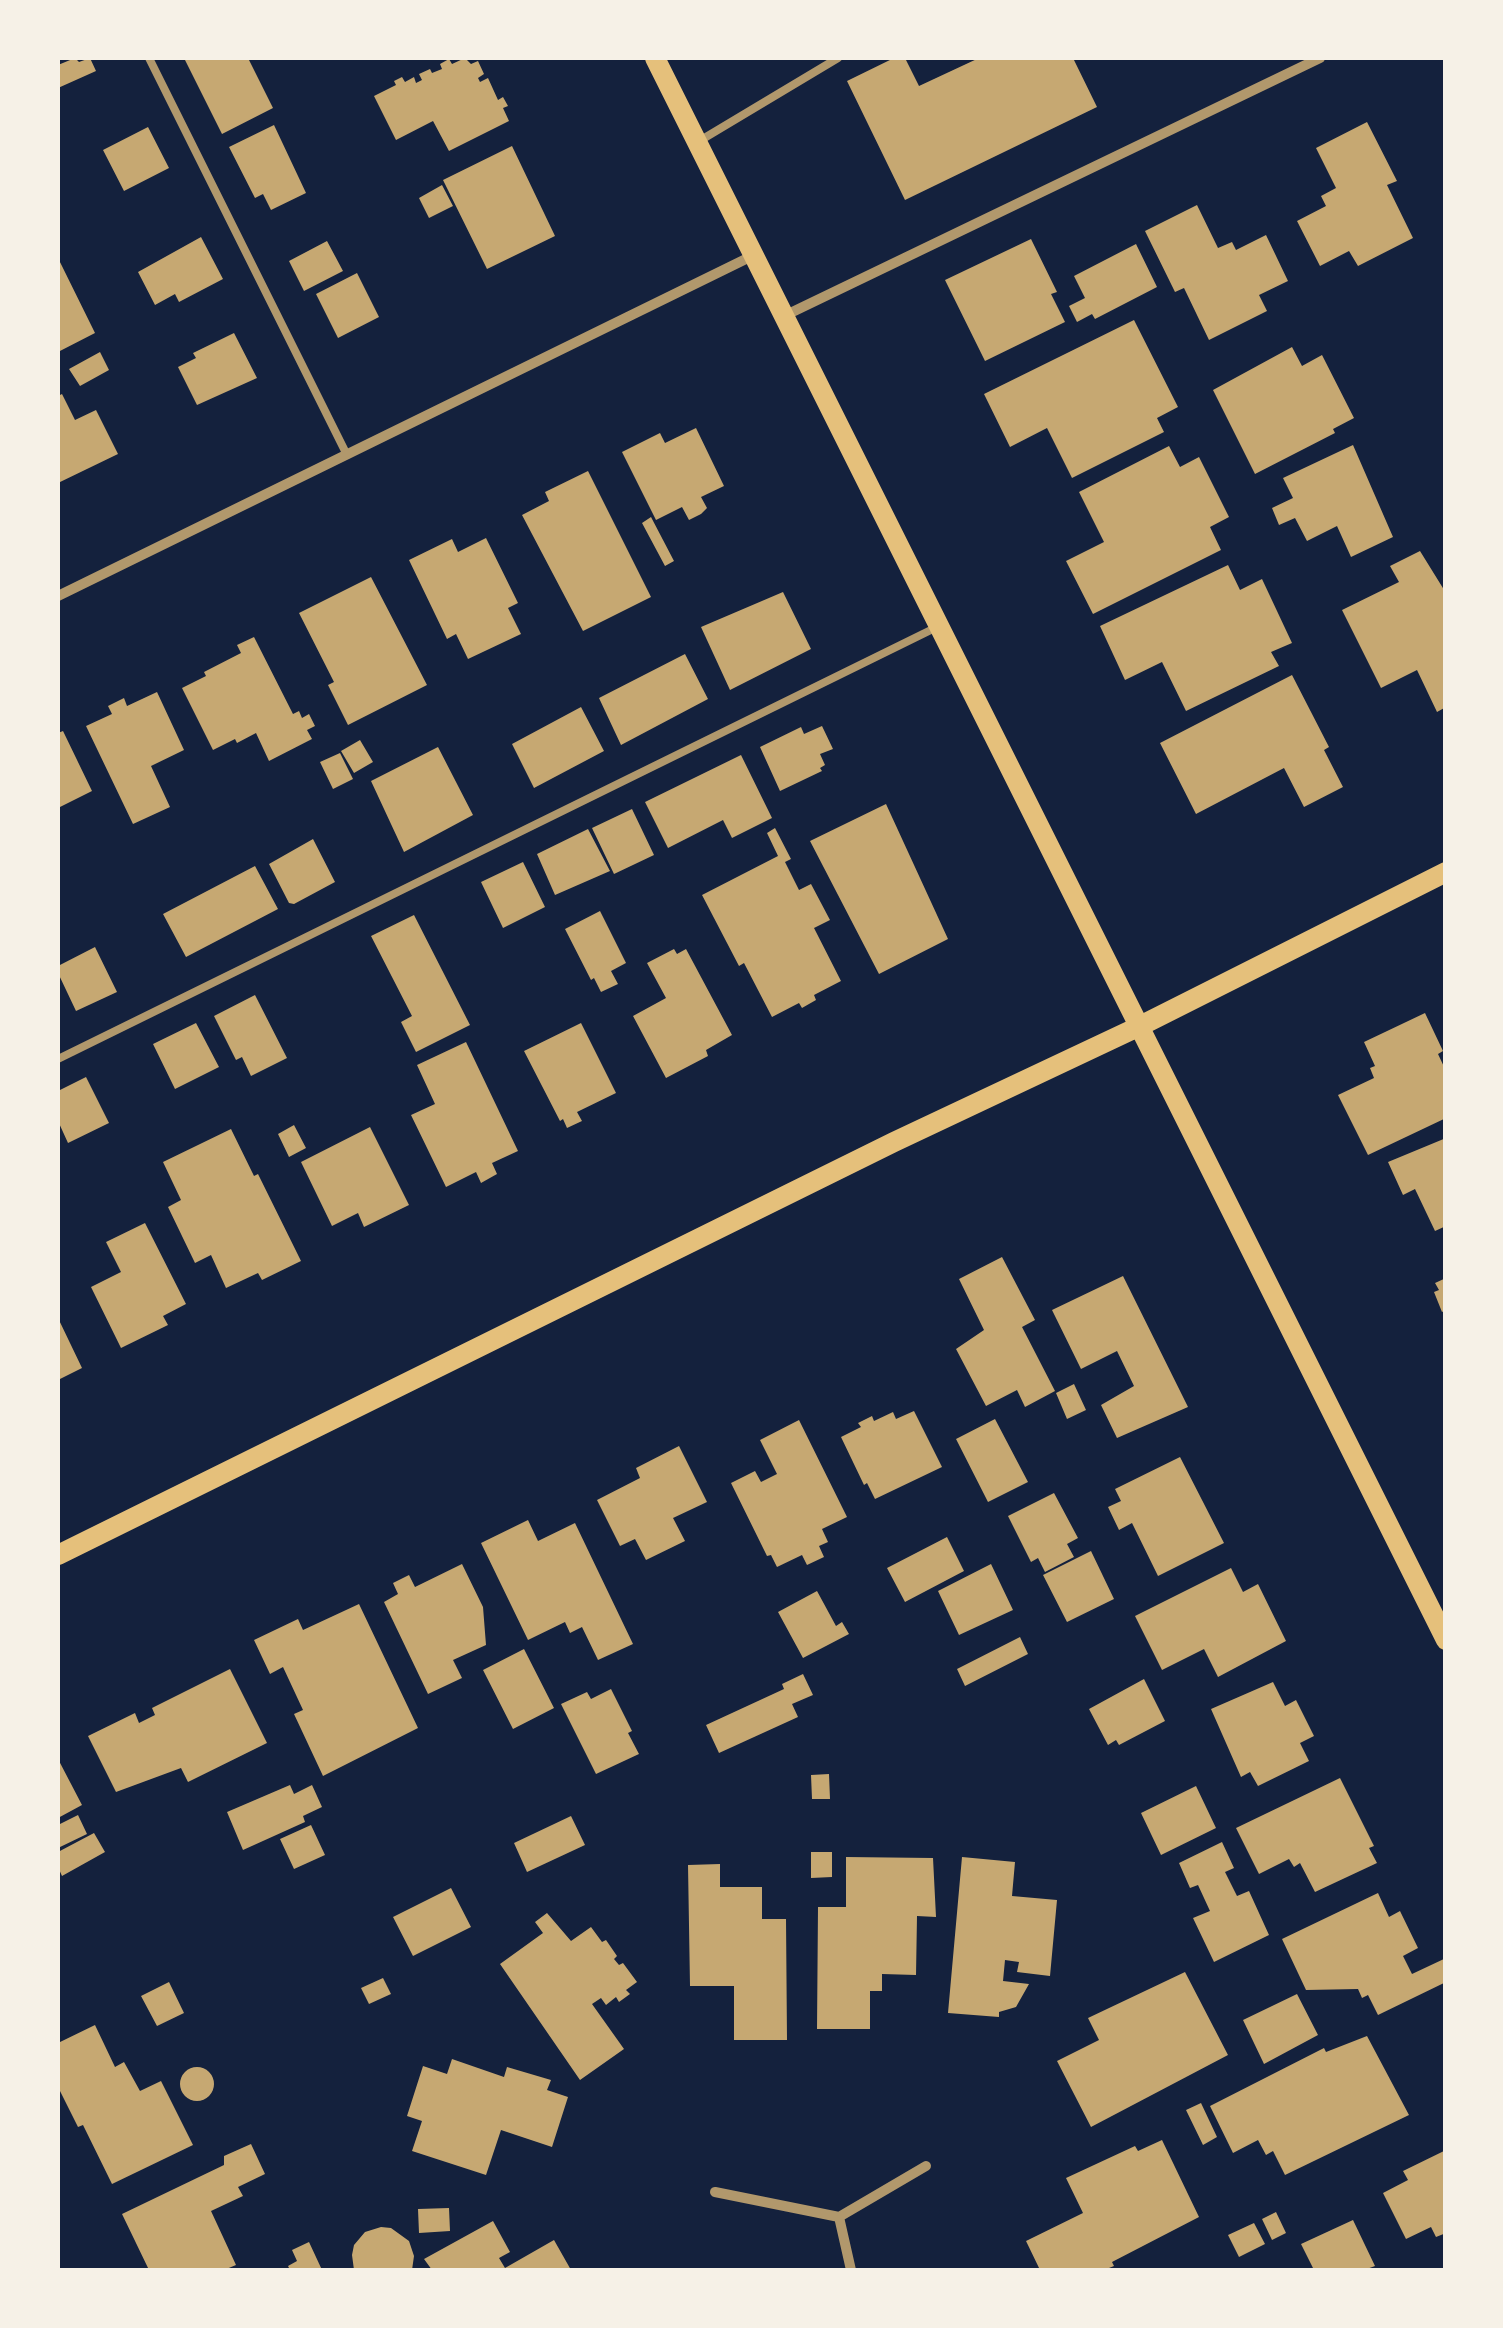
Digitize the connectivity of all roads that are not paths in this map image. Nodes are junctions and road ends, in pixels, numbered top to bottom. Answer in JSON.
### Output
{"nodes":[{"id":1,"x":149,"y":58,"type":"edge"},
{"id":2,"x":655,"y":58,"type":"edge"},
{"id":3,"x":838,"y":58,"type":"edge"},
{"id":4,"x":1320,"y":58,"type":"edge"},
{"id":5,"x":697,"y":142,"type":"junction"},
{"id":6,"x":752,"y":256,"type":"junction"},
{"id":7,"x":783,"y":317,"type":"junction"},
{"id":8,"x":347,"y":455,"type":"junction"},
{"id":9,"x":58,"y":596,"type":"edge"},
{"id":10,"x":937,"y":627,"type":"junction"},
{"id":11,"x":1446,"y":872,"type":"edge"},
{"id":12,"x":1140,"y":1026,"type":"junction"},
{"id":13,"x":58,"y":1059,"type":"edge"},
{"id":14,"x":58,"y":1555,"type":"edge"},
{"id":15,"x":1446,"y":1640,"type":"edge"},
{"id":16,"x":926,"y":2166,"type":"dead end"},
{"id":17,"x":715,"y":2192,"type":"dead end"},
{"id":18,"x":840,"y":2217,"type":"junction"},
{"id":19,"x":852,"y":2270,"type":"edge"}],
"edges":[{"from":1,"to":8,"type":"lane"},
{"from":2,"to":5,"type":"main road"},
{"from":3,"to":5,"type":"lane"},
{"from":4,"to":7,"type":"street"},
{"from":5,"to":6,"type":"main road"},
{"from":6,"to":7,"type":"main road"},
{"from":6,"to":8,"type":"street"},
{"from":7,"to":10,"type":"main road"},
{"from":8,"to":9,"type":"street"},
{"from":10,"to":12,"type":"main road"},
{"from":10,"to":13,"type":"lane"},
{"from":11,"to":12,"type":"main road"},
{"from":12,"to":14,"type":"main road"},
{"from":12,"to":15,"type":"main road"},
{"from":16,"to":18,"type":"street"},
{"from":17,"to":18,"type":"street"},
{"from":18,"to":19,"type":"street"}]}
